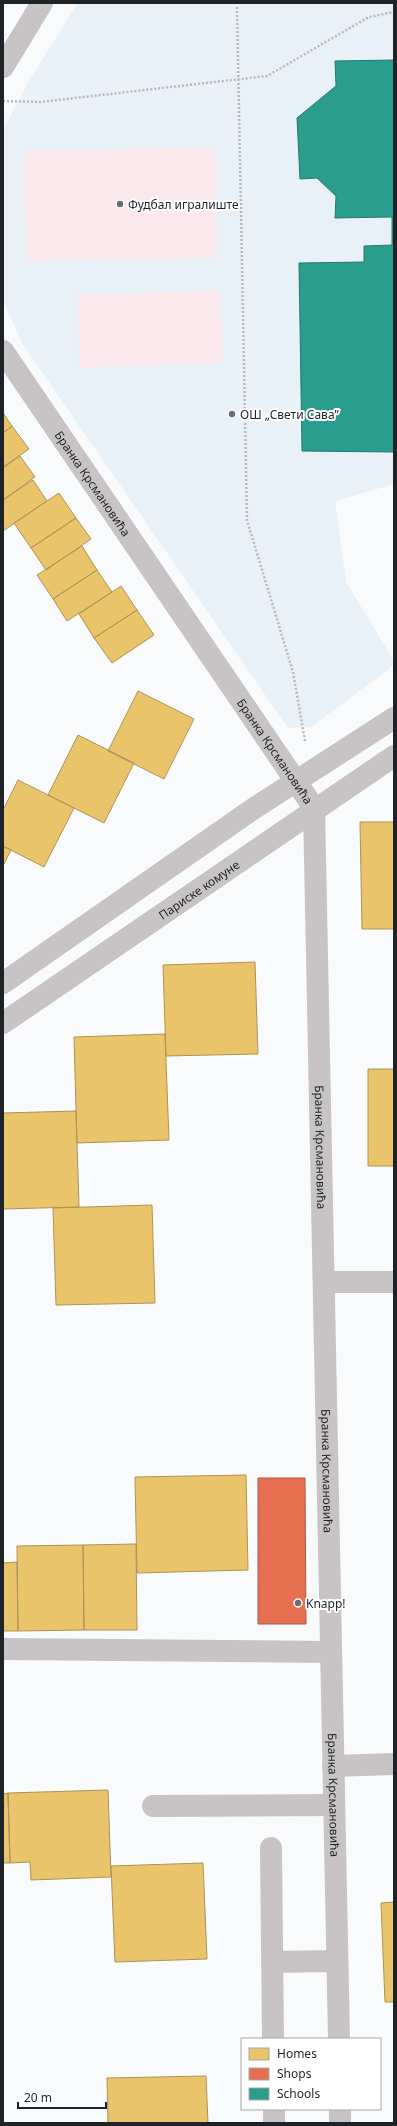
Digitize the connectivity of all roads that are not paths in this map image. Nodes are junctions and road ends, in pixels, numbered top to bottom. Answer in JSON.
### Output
{"nodes":[{"id":1,"x":42,"y":3,"type":"edge"},
{"id":2,"x":3,"y":67,"type":"edge"},
{"id":3,"x":4,"y":356,"type":"edge"},
{"id":4,"x":394,"y":718,"type":"edge"},
{"id":5,"x":394,"y":756,"type":"edge"},
{"id":6,"x":295,"y":781,"type":"junction"},
{"id":7,"x":314,"y":808,"type":"junction"},
{"id":8,"x":3,"y":983,"type":"edge"},
{"id":9,"x":3,"y":1023,"type":"edge"},
{"id":10,"x":325,"y":1282,"type":"junction"},
{"id":11,"x":394,"y":1282,"type":"edge"},
{"id":12,"x":3,"y":1649,"type":"edge"},
{"id":13,"x":331,"y":1652,"type":"junction"},
{"id":14,"x":394,"y":1764,"type":"edge"},
{"id":15,"x":334,"y":1766,"type":"junction"},
{"id":16,"x":334,"y":1805,"type":"junction"},
{"id":17,"x":153,"y":1806,"type":"dead end"},
{"id":18,"x":271,"y":1848,"type":"dead end"},
{"id":19,"x":337,"y":1961,"type":"junction"},
{"id":20,"x":272,"y":1962,"type":"junction"},
{"id":21,"x":273,"y":2038,"type":"edge"},
{"id":22,"x":339,"y":2038,"type":"edge"},
{"id":23,"x":274,"y":2110,"type":"edge"},
{"id":24,"x":340,"y":2110,"type":"edge"},
{"id":25,"x":274,"y":2123,"type":"edge"},
{"id":26,"x":340,"y":2123,"type":"edge"}],
"edges":[{"from":1,"to":2,"type":"street"},
{"from":3,"to":6,"type":"street","name":"Бранка Крсмановића"},
{"from":4,"to":6,"type":"street"},
{"from":5,"to":7,"type":"street","name":"Париске комуне"},
{"from":6,"to":7,"type":"street","name":"Бранка Крсмановића"},
{"from":6,"to":8,"type":"street"},
{"from":7,"to":9,"type":"street","name":"Париске комуне"},
{"from":7,"to":10,"type":"street","name":"Бранка Крсмановића"},
{"from":10,"to":11,"type":"street"},
{"from":10,"to":13,"type":"street","name":"Бранка Крсмановића"},
{"from":12,"to":13,"type":"street"},
{"from":13,"to":15,"type":"street","name":"Бранка Крсмановића"},
{"from":14,"to":15,"type":"street"},
{"from":15,"to":16,"type":"street","name":"Бранка Крсмановића"},
{"from":16,"to":17,"type":"street"},
{"from":16,"to":19,"type":"street","name":"Бранка Крсмановића"},
{"from":18,"to":20,"type":"street"},
{"from":19,"to":20,"type":"street"},
{"from":19,"to":22,"type":"street","name":"Бранка Крсмановића"},
{"from":20,"to":21,"type":"street"},
{"from":23,"to":25,"type":"street"},
{"from":24,"to":26,"type":"street"}]}
